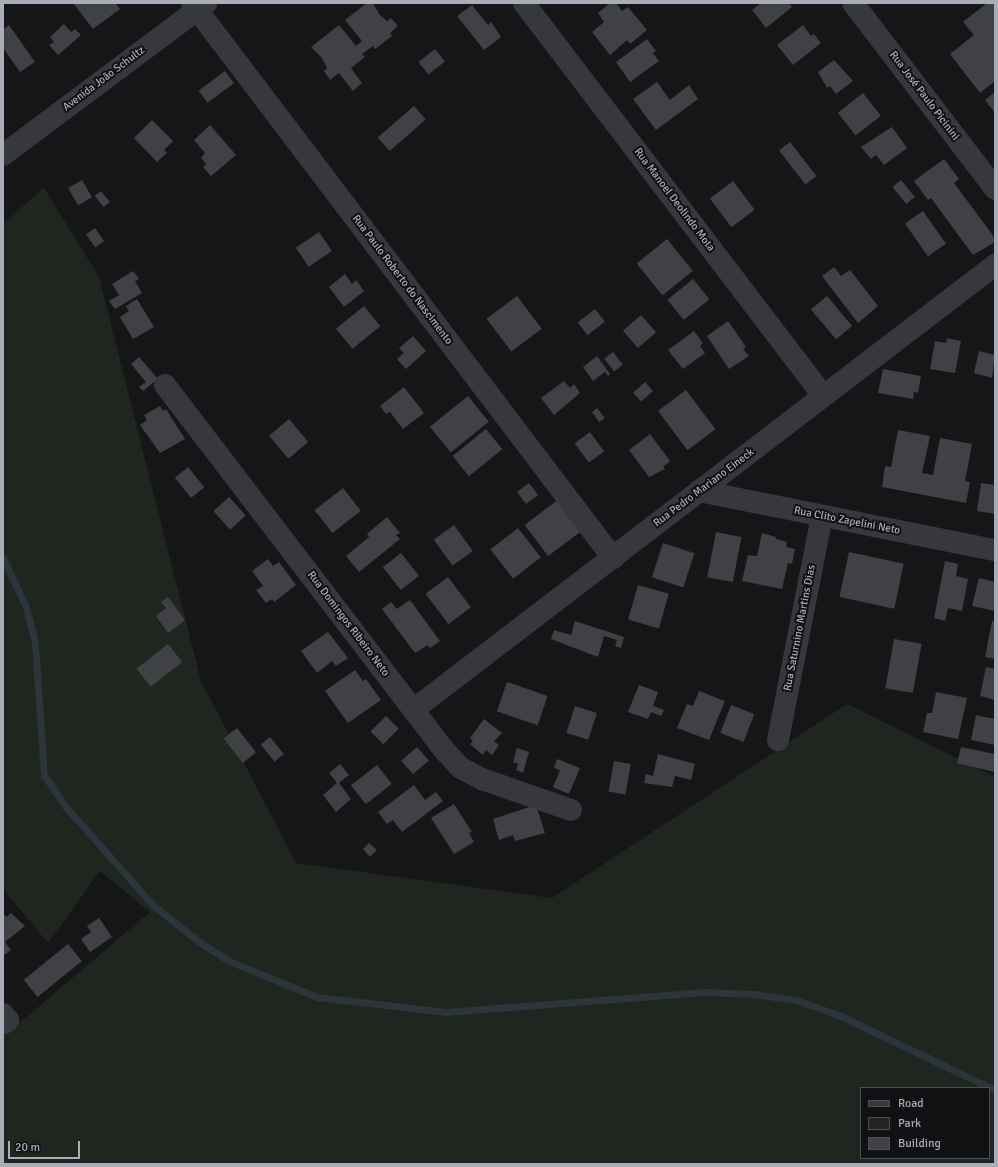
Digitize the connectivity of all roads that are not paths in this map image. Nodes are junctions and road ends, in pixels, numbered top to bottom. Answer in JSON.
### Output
{"nodes":[{"id":1,"x":524,"y":3,"type":"edge"},
{"id":2,"x":853,"y":3,"type":"edge"},
{"id":3,"x":198,"y":5,"type":"edge"},
{"id":4,"x":3,"y":155,"type":"edge"},
{"id":5,"x":995,"y":189,"type":"edge"},
{"id":6,"x":995,"y":265,"type":"edge"},
{"id":7,"x":165,"y":385,"type":"dead end"},
{"id":8,"x":823,"y":396,"type":"junction"},
{"id":9,"x":699,"y":491,"type":"junction"},
{"id":10,"x":822,"y":516,"type":"junction"},
{"id":11,"x":995,"y":550,"type":"edge"},
{"id":12,"x":613,"y":558,"type":"junction"},
{"id":13,"x":413,"y":710,"type":"junction"},
{"id":14,"x":778,"y":740,"type":"dead end"},
{"id":15,"x":571,"y":810,"type":"dead end"}],
"edges":[{"from":1,"to":8,"type":"street","name":"Rua Manoel Deolindo Mota"},
{"from":2,"to":5,"type":"street","name":"Rua José Paulo Picinini"},
{"from":3,"to":4,"type":"street","name":"Avenida João Schultz"},
{"from":3,"to":12,"type":"street","name":"Rua Paulo Roberto do Nascimento"},
{"from":6,"to":8,"type":"street","name":"Rua Pedro Mariano Eineck"},
{"from":7,"to":13,"type":"street","name":"Rua Domingos Ribeiro Neto"},
{"from":8,"to":9,"type":"street","name":"Rua Pedro Mariano Eineck"},
{"from":9,"to":10,"type":"street","name":"Rua Clito Zapelini Neto"},
{"from":9,"to":12,"type":"street","name":"Rua Pedro Mariano Eineck"},
{"from":10,"to":11,"type":"street","name":"Rua Clito Zapelini Neto"},
{"from":10,"to":14,"type":"street","name":"Rua Saturnino Martins Dias"},
{"from":12,"to":13,"type":"street","name":"Rua Pedro Mariano Eineck"},
{"from":13,"to":15,"type":"street","name":"Rua Domingos Ribeiro Neto"}]}
